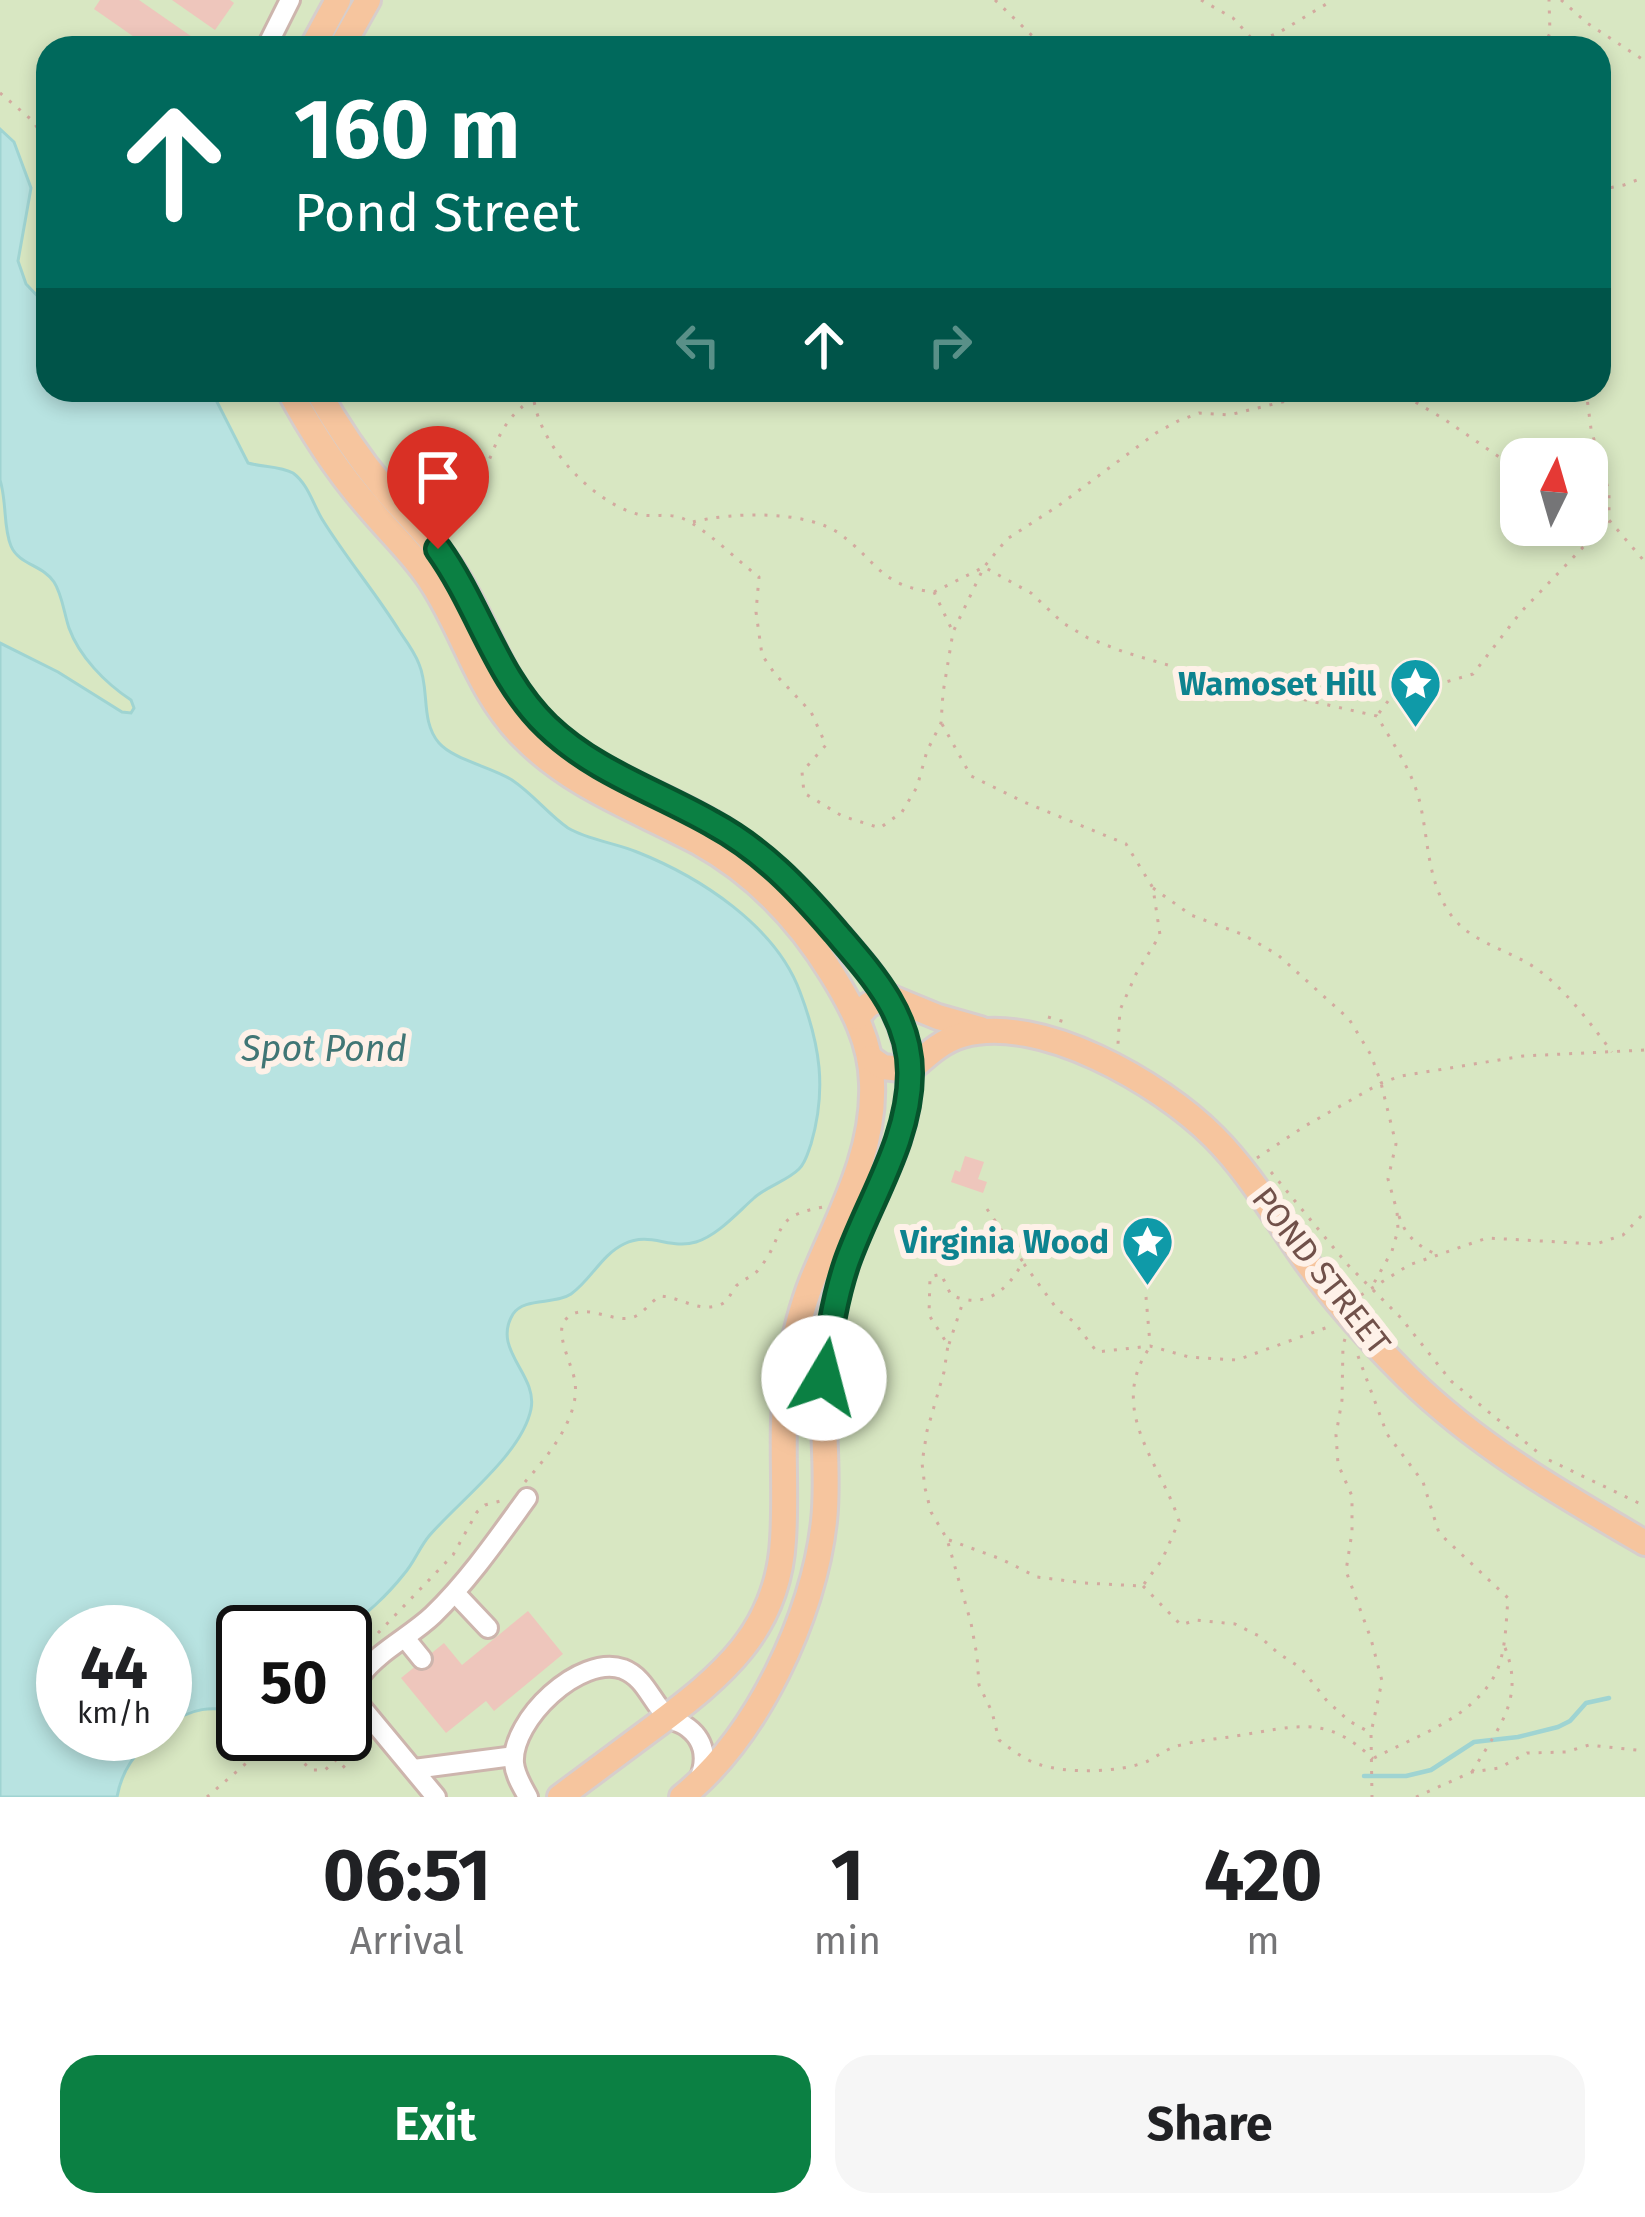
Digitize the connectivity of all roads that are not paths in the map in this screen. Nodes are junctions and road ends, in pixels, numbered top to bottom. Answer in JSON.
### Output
{"nodes":[{"id":1,"x":290,"y":0,"type":"edge"},
{"id":2,"x":338,"y":0,"type":"edge"},
{"id":3,"x":368,"y":0,"type":"edge"},
{"id":4,"x":277,"y":29,"type":"junction"},
{"id":5,"x":273,"y":36,"type":"edge"},
{"id":6,"x":291,"y":36,"type":"edge"},
{"id":7,"x":318,"y":36,"type":"edge"},
{"id":8,"x":347,"y":36,"type":"edge"},
{"id":9,"x":296,"y":402,"type":"edge"},
{"id":10,"x":325,"y":402,"type":"edge"},
{"id":11,"x":887,"y":996,"type":"junction"},
{"id":12,"x":857,"y":1017,"type":"junction"},
{"id":13,"x":988,"y":1031,"type":"junction"},
{"id":14,"x":870,"y":1058,"type":"junction"},
{"id":15,"x":910,"y":1070,"type":"junction"},
{"id":16,"x":522,"y":1491,"type":"road end"},
{"id":17,"x":1645,"y":1543,"type":"edge"},
{"id":18,"x":455,"y":1593,"type":"junction"},
{"id":19,"x":488,"y":1628,"type":"dead end"},
{"id":20,"x":405,"y":1637,"type":"junction"},
{"id":21,"x":422,"y":1659,"type":"dead end"},
{"id":22,"x":668,"y":1717,"type":"junction"},
{"id":23,"x":514,"y":1756,"type":"junction"},
{"id":24,"x":414,"y":1769,"type":"junction"},
{"id":25,"x":690,"y":1793,"type":"edge"},
{"id":26,"x":436,"y":1797,"type":"edge"},
{"id":27,"x":528,"y":1797,"type":"edge"},
{"id":28,"x":560,"y":1797,"type":"edge"}],
"edges":[{"from":1,"to":4,"type":"street"},
{"from":2,"to":7,"type":"main road"},
{"from":3,"to":8,"type":"main road"},
{"from":4,"to":5,"type":"street"},
{"from":4,"to":6,"type":"street"},
{"from":9,"to":12,"type":"main road"},
{"from":10,"to":11,"type":"main road","name":"POND STREET"},
{"from":11,"to":12,"type":"main road"},
{"from":11,"to":13,"type":"main road","name":"POND STREET"},
{"from":11,"to":15,"type":"main road"},
{"from":12,"to":14,"type":"main road"},
{"from":13,"to":15,"type":"main road","name":"POND STREET"},
{"from":13,"to":17,"type":"main road","name":"POND STREET"},
{"from":14,"to":15,"type":"main road"},
{"from":14,"to":22,"type":"main road"},
{"from":15,"to":25,"type":"main road"},
{"from":16,"to":18,"type":"street"},
{"from":18,"to":19,"type":"street"},
{"from":18,"to":20,"type":"street"},
{"from":20,"to":21,"type":"street"},
{"from":20,"to":24,"type":"street"},
{"from":22,"to":23,"type":"street"},
{"from":22,"to":25,"type":"street"},
{"from":22,"to":28,"type":"main road"},
{"from":23,"to":24,"type":"street"},
{"from":23,"to":27,"type":"street"},
{"from":24,"to":26,"type":"street"}]}
